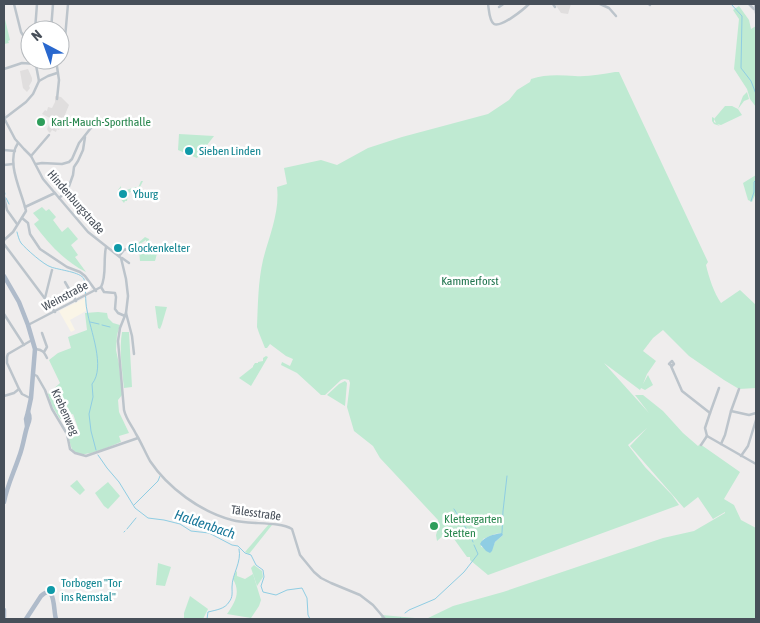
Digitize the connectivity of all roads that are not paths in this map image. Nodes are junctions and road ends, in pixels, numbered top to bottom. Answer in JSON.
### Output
{"nodes":[{"id":1,"x":14,"y":4,"type":"edge"},
{"id":2,"x":37,"y":4,"type":"edge"},
{"id":3,"x":53,"y":4,"type":"edge"},
{"id":4,"x":68,"y":4,"type":"edge"},
{"id":5,"x":488,"y":4,"type":"edge"},
{"id":6,"x":503,"y":4,"type":"edge"},
{"id":7,"x":529,"y":4,"type":"edge"},
{"id":8,"x":600,"y":4,"type":"edge"},
{"id":9,"x":749,"y":4,"type":"edge"},
{"id":10,"x":755,"y":4,"type":"edge"},
{"id":11,"x":499,"y":6,"type":"dead end"},
{"id":12,"x":756,"y":12,"type":"edge"},
{"id":13,"x":616,"y":16,"type":"dead end"},
{"id":14,"x":36,"y":20,"type":"edge"},
{"id":15,"x":52,"y":20,"type":"edge"},
{"id":16,"x":67,"y":20,"type":"edge"},
{"id":17,"x":20,"y":28,"type":"edge"},
{"id":18,"x":20,"y":64,"type":"edge"},
{"id":19,"x":4,"y":69,"type":"edge"},
{"id":20,"x":37,"y":70,"type":"edge"},
{"id":21,"x":57,"y":70,"type":"edge"},
{"id":22,"x":57,"y":73,"type":"junction"},
{"id":23,"x":39,"y":82,"type":"junction"},
{"id":24,"x":57,"y":99,"type":"dead end"},
{"id":25,"x":4,"y":114,"type":"edge"},
{"id":26,"x":4,"y":118,"type":"edge"},
{"id":27,"x":98,"y":119,"type":"dead end"},
{"id":28,"x":48,"y":135,"type":"dead end"},
{"id":29,"x":86,"y":135,"type":"junction"},
{"id":30,"x":18,"y":143,"type":"junction"},
{"id":31,"x":4,"y":150,"type":"edge"},
{"id":32,"x":14,"y":151,"type":"junction"},
{"id":33,"x":31,"y":156,"type":"junction"},
{"id":34,"x":14,"y":164,"type":"junction"},
{"id":35,"x":36,"y":164,"type":"junction"},
{"id":36,"x":4,"y":165,"type":"edge"},
{"id":37,"x":56,"y":193,"type":"junction"},
{"id":38,"x":4,"y":197,"type":"edge"},
{"id":39,"x":60,"y":198,"type":"junction"},
{"id":40,"x":25,"y":206,"type":"junction"},
{"id":41,"x":6,"y":210,"type":"edge"},
{"id":42,"x":22,"y":218,"type":"junction"},
{"id":43,"x":17,"y":224,"type":"junction"},
{"id":44,"x":4,"y":242,"type":"edge"},
{"id":45,"x":106,"y":247,"type":"junction"},
{"id":46,"x":130,"y":248,"type":"dead end"},
{"id":47,"x":120,"y":257,"type":"junction"},
{"id":48,"x":129,"y":263,"type":"dead end"},
{"id":49,"x":52,"y":270,"type":"dead end"},
{"id":50,"x":4,"y":276,"type":"edge"},
{"id":51,"x":65,"y":282,"type":"dead end"},
{"id":52,"x":101,"y":287,"type":"junction"},
{"id":53,"x":96,"y":291,"type":"junction"},
{"id":54,"x":45,"y":298,"type":"junction"},
{"id":55,"x":76,"y":301,"type":"junction"},
{"id":56,"x":55,"y":312,"type":"junction"},
{"id":57,"x":4,"y":314,"type":"edge"},
{"id":58,"x":125,"y":314,"type":"junction"},
{"id":59,"x":28,"y":325,"type":"junction"},
{"id":60,"x":42,"y":333,"type":"dead end"},
{"id":61,"x":32,"y":340,"type":"junction"},
{"id":62,"x":24,"y":346,"type":"junction"},
{"id":63,"x":35,"y":349,"type":"junction"},
{"id":64,"x":44,"y":352,"type":"junction"},
{"id":65,"x":134,"y":354,"type":"dead end"},
{"id":66,"x":47,"y":358,"type":"dead end"},
{"id":67,"x":671,"y":366,"type":"dead end"},
{"id":68,"x":33,"y":374,"type":"junction"},
{"id":69,"x":719,"y":388,"type":"dead end"},
{"id":70,"x":18,"y":389,"type":"junction"},
{"id":71,"x":739,"y":389,"type":"dead end"},
{"id":72,"x":4,"y":396,"type":"edge"},
{"id":73,"x":30,"y":398,"type":"junction"},
{"id":74,"x":731,"y":411,"type":"junction"},
{"id":75,"x":710,"y":413,"type":"junction"},
{"id":76,"x":756,"y":413,"type":"edge"},
{"id":77,"x":756,"y":420,"type":"edge"},
{"id":78,"x":707,"y":436,"type":"junction"},
{"id":79,"x":138,"y":438,"type":"junction"},
{"id":80,"x":701,"y":444,"type":"dead end"},
{"id":81,"x":721,"y":444,"type":"junction"},
{"id":82,"x":741,"y":456,"type":"junction"},
{"id":83,"x":756,"y":464,"type":"edge"},
{"id":84,"x":4,"y":502,"type":"edge"},
{"id":85,"x":4,"y":610,"type":"edge"},
{"id":86,"x":4,"y":617,"type":"edge"},
{"id":87,"x":26,"y":619,"type":"edge"},
{"id":88,"x":56,"y":619,"type":"edge"},
{"id":89,"x":385,"y":619,"type":"edge"}],
"edges":[{"from":1,"to":17,"type":"street"},
{"from":2,"to":14,"type":"street"},
{"from":3,"to":15,"type":"street"},
{"from":4,"to":16,"type":"street"},
{"from":5,"to":7,"type":"street"},
{"from":6,"to":11,"type":"street"},
{"from":8,"to":13,"type":"street"},
{"from":9,"to":12,"type":"street"},
{"from":10,"to":12,"type":"street"},
{"from":18,"to":19,"type":"street"},
{"from":20,"to":23,"type":"street"},
{"from":21,"to":22,"type":"street"},
{"from":22,"to":23,"type":"street"},
{"from":22,"to":24,"type":"street"},
{"from":23,"to":26,"type":"street"},
{"from":25,"to":26,"type":"street"},
{"from":26,"to":30,"type":"street","name":"Hindenburgstraße"},
{"from":27,"to":29,"type":"street"},
{"from":28,"to":33,"type":"street"},
{"from":29,"to":35,"type":"street"},
{"from":29,"to":39,"type":"street"},
{"from":30,"to":32,"type":"street"},
{"from":30,"to":33,"type":"street","name":"Hindenburgstraße"},
{"from":31,"to":32,"type":"street"},
{"from":32,"to":34,"type":"street"},
{"from":33,"to":35,"type":"street","name":"Hindenburgstraße"},
{"from":34,"to":36,"type":"street"},
{"from":34,"to":40,"type":"street"},
{"from":35,"to":37,"type":"street","name":"Hindenburgstraße"},
{"from":37,"to":39,"type":"street","name":"Hindenburgstraße"},
{"from":37,"to":40,"type":"street"},
{"from":38,"to":41,"type":"street"},
{"from":39,"to":45,"type":"street","name":"Hindenburgstraße"},
{"from":40,"to":42,"type":"street"},
{"from":41,"to":43,"type":"street"},
{"from":42,"to":43,"type":"street"},
{"from":42,"to":53,"type":"street"},
{"from":43,"to":44,"type":"street"},
{"from":44,"to":54,"type":"street"},
{"from":45,"to":47,"type":"street","name":"Hindenburgstraße"},
{"from":45,"to":52,"type":"street","name":"Weinstraße"},
{"from":46,"to":47,"type":"street"},
{"from":47,"to":48,"type":"street","name":"Hindenburgstraße"},
{"from":47,"to":58,"type":"street"},
{"from":49,"to":54,"type":"street"},
{"from":50,"to":59,"type":"main road"},
{"from":51,"to":55,"type":"street"},
{"from":52,"to":53,"type":"street","name":"Weinstraße"},
{"from":52,"to":58,"type":"street"},
{"from":53,"to":55,"type":"street","name":"Weinstraße"},
{"from":54,"to":56,"type":"street"},
{"from":55,"to":56,"type":"street","name":"Weinstraße"},
{"from":56,"to":59,"type":"street","name":"Weinstraße"},
{"from":57,"to":62,"type":"street"},
{"from":58,"to":65,"type":"street"},
{"from":58,"to":79,"type":"street","name":"Tälesstraße"},
{"from":59,"to":61,"type":"main road"},
{"from":60,"to":64,"type":"street"},
{"from":61,"to":62,"type":"street"},
{"from":61,"to":63,"type":"main road"},
{"from":62,"to":70,"type":"street"},
{"from":63,"to":64,"type":"street"},
{"from":63,"to":68,"type":"main road"},
{"from":64,"to":66,"type":"street"},
{"from":67,"to":75,"type":"street"},
{"from":68,"to":73,"type":"main road"},
{"from":68,"to":79,"type":"street","name":"Krebenweg"},
{"from":69,"to":75,"type":"street"},
{"from":70,"to":72,"type":"street"},
{"from":70,"to":73,"type":"street"},
{"from":71,"to":74,"type":"street"},
{"from":73,"to":84,"type":"main road"},
{"from":74,"to":76,"type":"street"},
{"from":74,"to":81,"type":"street"},
{"from":75,"to":78,"type":"street"},
{"from":77,"to":82,"type":"street"},
{"from":78,"to":80,"type":"street"},
{"from":78,"to":81,"type":"street"},
{"from":79,"to":89,"type":"street","name":"Tälesstraße"},
{"from":81,"to":82,"type":"street"},
{"from":82,"to":83,"type":"street"},
{"from":85,"to":86,"type":"main road"},
{"from":87,"to":88,"type":"main road"}]}
